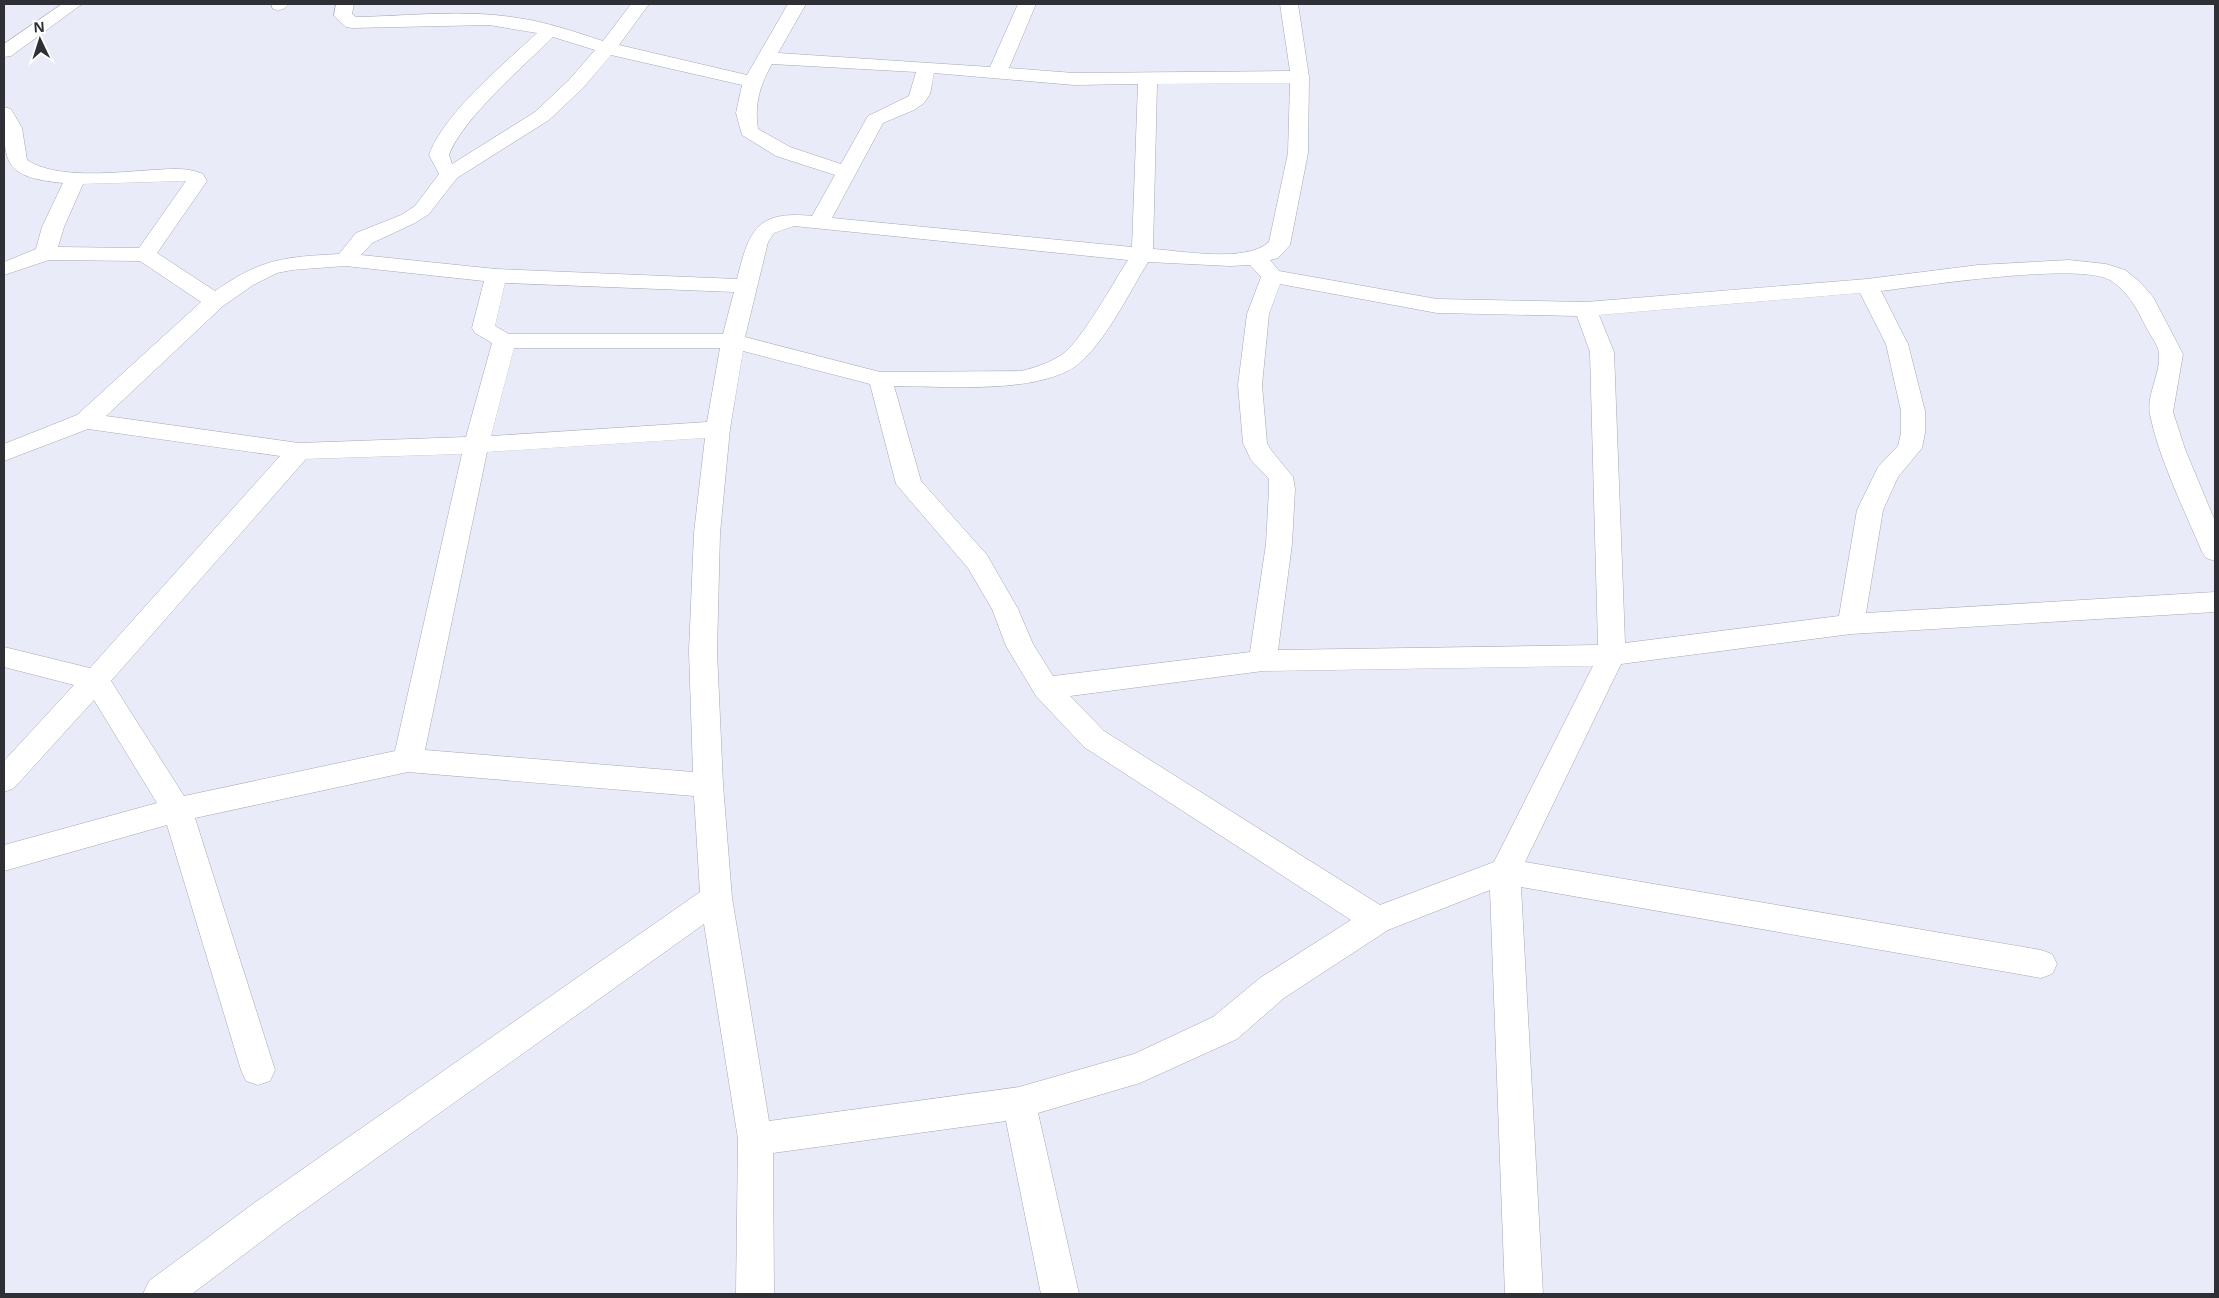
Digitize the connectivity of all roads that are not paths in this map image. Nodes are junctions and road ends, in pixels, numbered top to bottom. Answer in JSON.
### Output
{"nodes":[{"id":1,"x":73,"y":4,"type":"edge"},
{"id":2,"x":345,"y":4,"type":"edge"},
{"id":3,"x":640,"y":4,"type":"edge"},
{"id":4,"x":796,"y":4,"type":"edge"},
{"id":5,"x":1027,"y":4,"type":"edge"},
{"id":6,"x":1288,"y":4,"type":"edge"},
{"id":7,"x":550,"y":30,"type":"junction"},
{"id":8,"x":606,"y":48,"type":"junction"},
{"id":9,"x":4,"y":52,"type":"edge"},
{"id":10,"x":765,"y":58,"type":"junction"},
{"id":11,"x":926,"y":67,"type":"junction"},
{"id":12,"x":996,"y":73,"type":"junction"},
{"id":13,"x":1300,"y":77,"type":"junction"},
{"id":14,"x":1148,"y":79,"type":"junction"},
{"id":15,"x":752,"y":82,"type":"junction"},
{"id":16,"x":4,"y":114,"type":"edge"},
{"id":17,"x":846,"y":172,"type":"junction"},
{"id":18,"x":450,"y":174,"type":"junction"},
{"id":19,"x":76,"y":178,"type":"junction"},
{"id":20,"x":820,"y":222,"type":"junction"},
{"id":21,"x":46,"y":253,"type":"junction"},
{"id":22,"x":145,"y":255,"type":"junction"},
{"id":23,"x":1142,"y":255,"type":"junction"},
{"id":24,"x":345,"y":260,"type":"junction"},
{"id":25,"x":1264,"y":267,"type":"junction"},
{"id":26,"x":4,"y":269,"type":"edge"},
{"id":27,"x":496,"y":276,"type":"junction"},
{"id":28,"x":745,"y":286,"type":"junction"},
{"id":29,"x":1867,"y":286,"type":"junction"},
{"id":30,"x":215,"y":301,"type":"junction"},
{"id":31,"x":1586,"y":310,"type":"junction"},
{"id":32,"x":504,"y":341,"type":"junction"},
{"id":33,"x":733,"y":341,"type":"junction"},
{"id":34,"x":880,"y":379,"type":"junction"},
{"id":35,"x":86,"y":421,"type":"junction"},
{"id":36,"x":718,"y":429,"type":"junction"},
{"id":37,"x":476,"y":445,"type":"junction"},
{"id":38,"x":299,"y":451,"type":"junction"},
{"id":39,"x":4,"y":453,"type":"edge"},
{"id":40,"x":2215,"y":552,"type":"edge"},
{"id":41,"x":2215,"y":602,"type":"edge"},
{"id":42,"x":1851,"y":624,"type":"junction"},
{"id":43,"x":1612,"y":655,"type":"junction"},
{"id":44,"x":4,"y":657,"type":"edge"},
{"id":45,"x":1262,"y":661,"type":"junction"},
{"id":46,"x":96,"y":680,"type":"junction"},
{"id":47,"x":1046,"y":688,"type":"junction"},
{"id":48,"x":408,"y":760,"type":"junction"},
{"id":49,"x":4,"y":780,"type":"edge"},
{"id":50,"x":708,"y":785,"type":"junction"},
{"id":51,"x":177,"y":810,"type":"junction"},
{"id":52,"x":4,"y":858,"type":"edge"},
{"id":53,"x":1505,"y":871,"type":"junction"},
{"id":54,"x":716,"y":898,"type":"junction"},
{"id":55,"x":1377,"y":920,"type":"junction"},
{"id":56,"x":2040,"y":964,"type":"dead end"},
{"id":57,"x":258,"y":1070,"type":"dead end"},
{"id":58,"x":1019,"y":1103,"type":"junction"},
{"id":59,"x":755,"y":1139,"type":"junction"},
{"id":60,"x":162,"y":1294,"type":"edge"},
{"id":61,"x":755,"y":1294,"type":"edge"},
{"id":62,"x":1060,"y":1294,"type":"edge"},
{"id":63,"x":1524,"y":1294,"type":"edge"}],
"edges":[{"from":1,"to":9,"type":"street"},
{"from":2,"to":7,"type":"street"},
{"from":3,"to":8,"type":"street"},
{"from":4,"to":10,"type":"street"},
{"from":5,"to":12,"type":"street"},
{"from":6,"to":13,"type":"street"},
{"from":7,"to":8,"type":"street"},
{"from":7,"to":18,"type":"street"},
{"from":8,"to":15,"type":"street"},
{"from":8,"to":18,"type":"street"},
{"from":10,"to":11,"type":"street"},
{"from":10,"to":15,"type":"street"},
{"from":11,"to":12,"type":"street"},
{"from":11,"to":17,"type":"street"},
{"from":12,"to":14,"type":"street"},
{"from":13,"to":14,"type":"street"},
{"from":13,"to":25,"type":"street"},
{"from":14,"to":23,"type":"street"},
{"from":15,"to":17,"type":"street"},
{"from":16,"to":19,"type":"street"},
{"from":17,"to":20,"type":"street"},
{"from":18,"to":24,"type":"street"},
{"from":19,"to":21,"type":"street"},
{"from":19,"to":22,"type":"street"},
{"from":20,"to":23,"type":"street"},
{"from":20,"to":28,"type":"street"},
{"from":21,"to":22,"type":"street"},
{"from":21,"to":26,"type":"street"},
{"from":22,"to":30,"type":"street"},
{"from":23,"to":25,"type":"street"},
{"from":23,"to":34,"type":"street"},
{"from":24,"to":27,"type":"street"},
{"from":24,"to":30,"type":"street"},
{"from":25,"to":31,"type":"street"},
{"from":25,"to":45,"type":"street"},
{"from":27,"to":28,"type":"street"},
{"from":27,"to":32,"type":"street"},
{"from":28,"to":33,"type":"street"},
{"from":29,"to":31,"type":"street"},
{"from":29,"to":40,"type":"street"},
{"from":29,"to":42,"type":"street"},
{"from":30,"to":35,"type":"street"},
{"from":31,"to":43,"type":"street"},
{"from":32,"to":33,"type":"street"},
{"from":32,"to":37,"type":"street"},
{"from":33,"to":34,"type":"street"},
{"from":33,"to":36,"type":"street"},
{"from":34,"to":47,"type":"street"},
{"from":35,"to":38,"type":"street"},
{"from":35,"to":39,"type":"street"},
{"from":36,"to":37,"type":"street"},
{"from":36,"to":50,"type":"street"},
{"from":37,"to":38,"type":"street"},
{"from":37,"to":48,"type":"street"},
{"from":38,"to":46,"type":"street"},
{"from":41,"to":42,"type":"street"},
{"from":42,"to":43,"type":"street"},
{"from":43,"to":45,"type":"street"},
{"from":43,"to":53,"type":"street"},
{"from":44,"to":46,"type":"street"},
{"from":45,"to":47,"type":"street"},
{"from":46,"to":49,"type":"street"},
{"from":46,"to":51,"type":"street"},
{"from":47,"to":55,"type":"street"},
{"from":48,"to":50,"type":"street"},
{"from":48,"to":51,"type":"street"},
{"from":50,"to":54,"type":"street"},
{"from":51,"to":52,"type":"street"},
{"from":51,"to":57,"type":"street"},
{"from":53,"to":55,"type":"street"},
{"from":53,"to":56,"type":"street"},
{"from":53,"to":63,"type":"street"},
{"from":54,"to":59,"type":"street"},
{"from":54,"to":60,"type":"street"},
{"from":55,"to":58,"type":"street"},
{"from":58,"to":59,"type":"street"},
{"from":58,"to":62,"type":"street"},
{"from":59,"to":61,"type":"street"}]}
